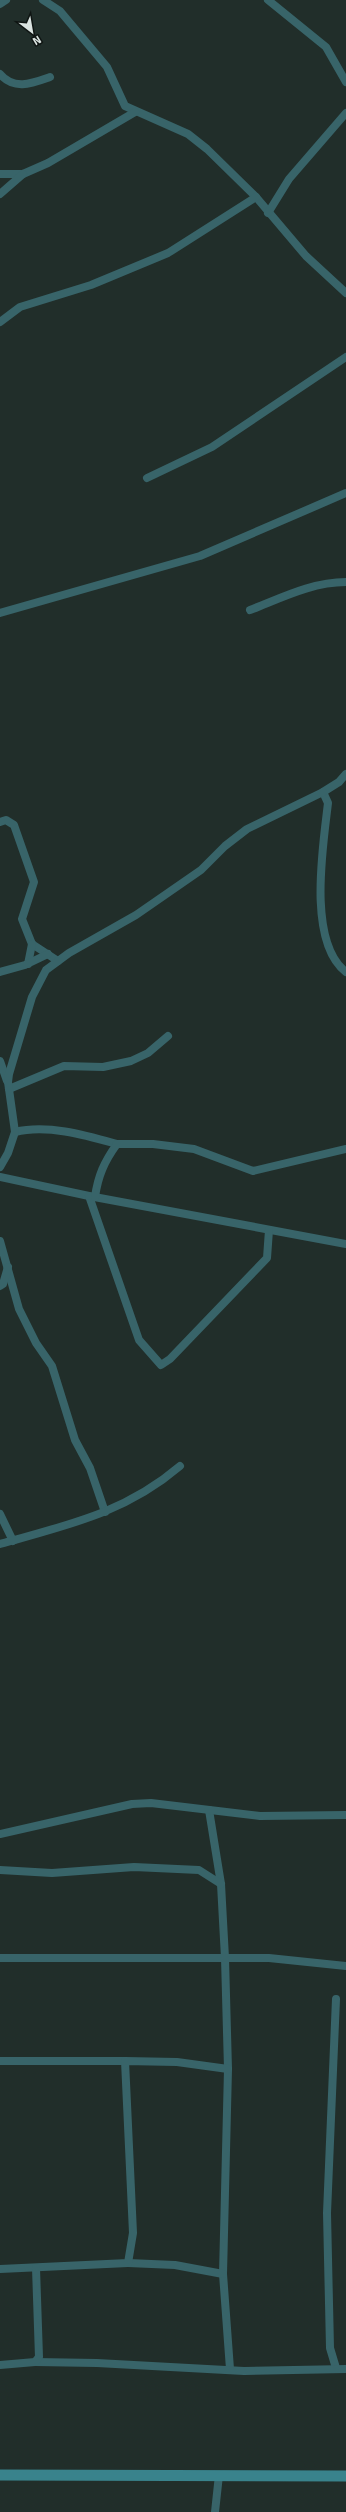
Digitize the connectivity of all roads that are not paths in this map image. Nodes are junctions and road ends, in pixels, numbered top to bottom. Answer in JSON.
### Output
{"nodes":[{"id":1,"x":6,"y":0,"type":"edge"},
{"id":2,"x":43,"y":0,"type":"edge"},
{"id":3,"x":268,"y":0,"type":"edge"},
{"id":4,"x":0,"y":4,"type":"edge"},
{"id":5,"x":50,"y":77,"type":"dead end"},
{"id":6,"x":2,"y":79,"type":"edge"},
{"id":7,"x":346,"y":82,"type":"edge"},
{"id":8,"x":135,"y":112,"type":"junction"},
{"id":9,"x":346,"y":113,"type":"edge"},
{"id":10,"x":0,"y":174,"type":"edge"},
{"id":11,"x":23,"y":174,"type":"junction"},
{"id":12,"x":0,"y":194,"type":"edge"},
{"id":13,"x":256,"y":197,"type":"junction"},
{"id":14,"x":268,"y":213,"type":"junction"},
{"id":15,"x":346,"y":293,"type":"edge"},
{"id":16,"x":0,"y":322,"type":"edge"},
{"id":17,"x":346,"y":357,"type":"edge"},
{"id":18,"x":147,"y":478,"type":"dead end"},
{"id":19,"x":346,"y":493,"type":"edge"},
{"id":20,"x":346,"y":582,"type":"edge"},
{"id":21,"x":250,"y":610,"type":"dead end"},
{"id":22,"x":0,"y":613,"type":"edge"},
{"id":23,"x":346,"y":774,"type":"edge"},
{"id":24,"x":323,"y":792,"type":"junction"},
{"id":25,"x":0,"y":822,"type":"edge"},
{"id":26,"x":32,"y":944,"type":"junction"},
{"id":27,"x":48,"y":954,"type":"junction"},
{"id":28,"x":58,"y":962,"type":"junction"},
{"id":29,"x":28,"y":964,"type":"junction"},
{"id":30,"x":0,"y":972,"type":"edge"},
{"id":31,"x":346,"y":972,"type":"edge"},
{"id":32,"x":168,"y":1036,"type":"dead end"},
{"id":33,"x":0,"y":1062,"type":"edge"},
{"id":34,"x":8,"y":1086,"type":"junction"},
{"id":35,"x":15,"y":1132,"type":"junction"},
{"id":36,"x":117,"y":1144,"type":"junction"},
{"id":37,"x":346,"y":1149,"type":"edge"},
{"id":38,"x":0,"y":1167,"type":"edge"},
{"id":39,"x":0,"y":1177,"type":"edge"},
{"id":40,"x":92,"y":1197,"type":"junction"},
{"id":41,"x":269,"y":1230,"type":"junction"},
{"id":42,"x":0,"y":1241,"type":"edge"},
{"id":43,"x":346,"y":1244,"type":"edge"},
{"id":44,"x":8,"y":1266,"type":"junction"},
{"id":45,"x":0,"y":1286,"type":"edge"},
{"id":46,"x":180,"y":1466,"type":"dead end"},
{"id":47,"x":105,"y":1512,"type":"junction"},
{"id":48,"x":0,"y":1514,"type":"edge"},
{"id":49,"x":13,"y":1541,"type":"junction"},
{"id":50,"x":0,"y":1544,"type":"edge"},
{"id":51,"x":209,"y":1810,"type":"junction"},
{"id":52,"x":346,"y":1815,"type":"edge"},
{"id":53,"x":0,"y":1834,"type":"edge"},
{"id":54,"x":0,"y":1870,"type":"edge"},
{"id":55,"x":221,"y":1884,"type":"junction"},
{"id":56,"x":0,"y":1958,"type":"edge"},
{"id":57,"x":225,"y":1958,"type":"junction"},
{"id":58,"x":346,"y":1966,"type":"edge"},
{"id":59,"x":336,"y":1999,"type":"dead end"},
{"id":60,"x":0,"y":2060,"type":"edge"},
{"id":61,"x":125,"y":2061,"type":"junction"},
{"id":62,"x":228,"y":2069,"type":"junction"},
{"id":63,"x":128,"y":2263,"type":"junction"},
{"id":64,"x":36,"y":2268,"type":"junction"},
{"id":65,"x":0,"y":2269,"type":"edge"},
{"id":66,"x":223,"y":2274,"type":"junction"},
{"id":67,"x":35,"y":2362,"type":"junction"},
{"id":68,"x":0,"y":2365,"type":"edge"},
{"id":69,"x":336,"y":2368,"type":"junction"},
{"id":70,"x":230,"y":2369,"type":"junction"},
{"id":71,"x":346,"y":2369,"type":"edge"},
{"id":72,"x":0,"y":2475,"type":"edge"},
{"id":73,"x":219,"y":2475,"type":"junction"},
{"id":74,"x":346,"y":2476,"type":"edge"},
{"id":75,"x":215,"y":2512,"type":"edge"}],
"edges":[{"from":1,"to":4,"type":"street"},
{"from":2,"to":8,"type":"street"},
{"from":3,"to":7,"type":"street"},
{"from":5,"to":6,"type":"street"},
{"from":8,"to":11,"type":"street"},
{"from":8,"to":13,"type":"street"},
{"from":9,"to":14,"type":"street"},
{"from":10,"to":11,"type":"street"},
{"from":11,"to":12,"type":"street"},
{"from":13,"to":14,"type":"street"},
{"from":13,"to":16,"type":"street"},
{"from":14,"to":15,"type":"street"},
{"from":17,"to":18,"type":"street"},
{"from":19,"to":22,"type":"street"},
{"from":20,"to":21,"type":"street"},
{"from":23,"to":24,"type":"street"},
{"from":24,"to":28,"type":"street"},
{"from":24,"to":31,"type":"street"},
{"from":25,"to":26,"type":"street"},
{"from":26,"to":27,"type":"street"},
{"from":26,"to":29,"type":"street"},
{"from":27,"to":28,"type":"street"},
{"from":27,"to":29,"type":"street"},
{"from":28,"to":34,"type":"street"},
{"from":29,"to":30,"type":"street"},
{"from":32,"to":34,"type":"street"},
{"from":33,"to":34,"type":"street"},
{"from":34,"to":35,"type":"street"},
{"from":35,"to":36,"type":"street"},
{"from":35,"to":38,"type":"street"},
{"from":36,"to":37,"type":"street"},
{"from":36,"to":40,"type":"street"},
{"from":39,"to":40,"type":"street"},
{"from":40,"to":41,"type":"street"},
{"from":40,"to":41,"type":"street"},
{"from":41,"to":43,"type":"street"},
{"from":42,"to":44,"type":"street"},
{"from":44,"to":45,"type":"street"},
{"from":44,"to":47,"type":"street"},
{"from":46,"to":47,"type":"street"},
{"from":47,"to":49,"type":"street"},
{"from":48,"to":49,"type":"street"},
{"from":49,"to":50,"type":"street"},
{"from":51,"to":52,"type":"street"},
{"from":51,"to":53,"type":"street"},
{"from":51,"to":55,"type":"street"},
{"from":54,"to":55,"type":"street"},
{"from":55,"to":57,"type":"street"},
{"from":56,"to":57,"type":"street"},
{"from":57,"to":58,"type":"street"},
{"from":57,"to":62,"type":"street"},
{"from":59,"to":69,"type":"street"},
{"from":60,"to":61,"type":"street"},
{"from":61,"to":62,"type":"street"},
{"from":61,"to":63,"type":"street"},
{"from":62,"to":66,"type":"street"},
{"from":63,"to":64,"type":"street"},
{"from":63,"to":66,"type":"street"},
{"from":64,"to":65,"type":"street"},
{"from":64,"to":67,"type":"street"},
{"from":66,"to":70,"type":"street"},
{"from":67,"to":68,"type":"street"},
{"from":67,"to":70,"type":"street"},
{"from":69,"to":70,"type":"street"},
{"from":69,"to":71,"type":"street"},
{"from":72,"to":73,"type":"street"},
{"from":73,"to":74,"type":"street"},
{"from":73,"to":75,"type":"street"}]}
